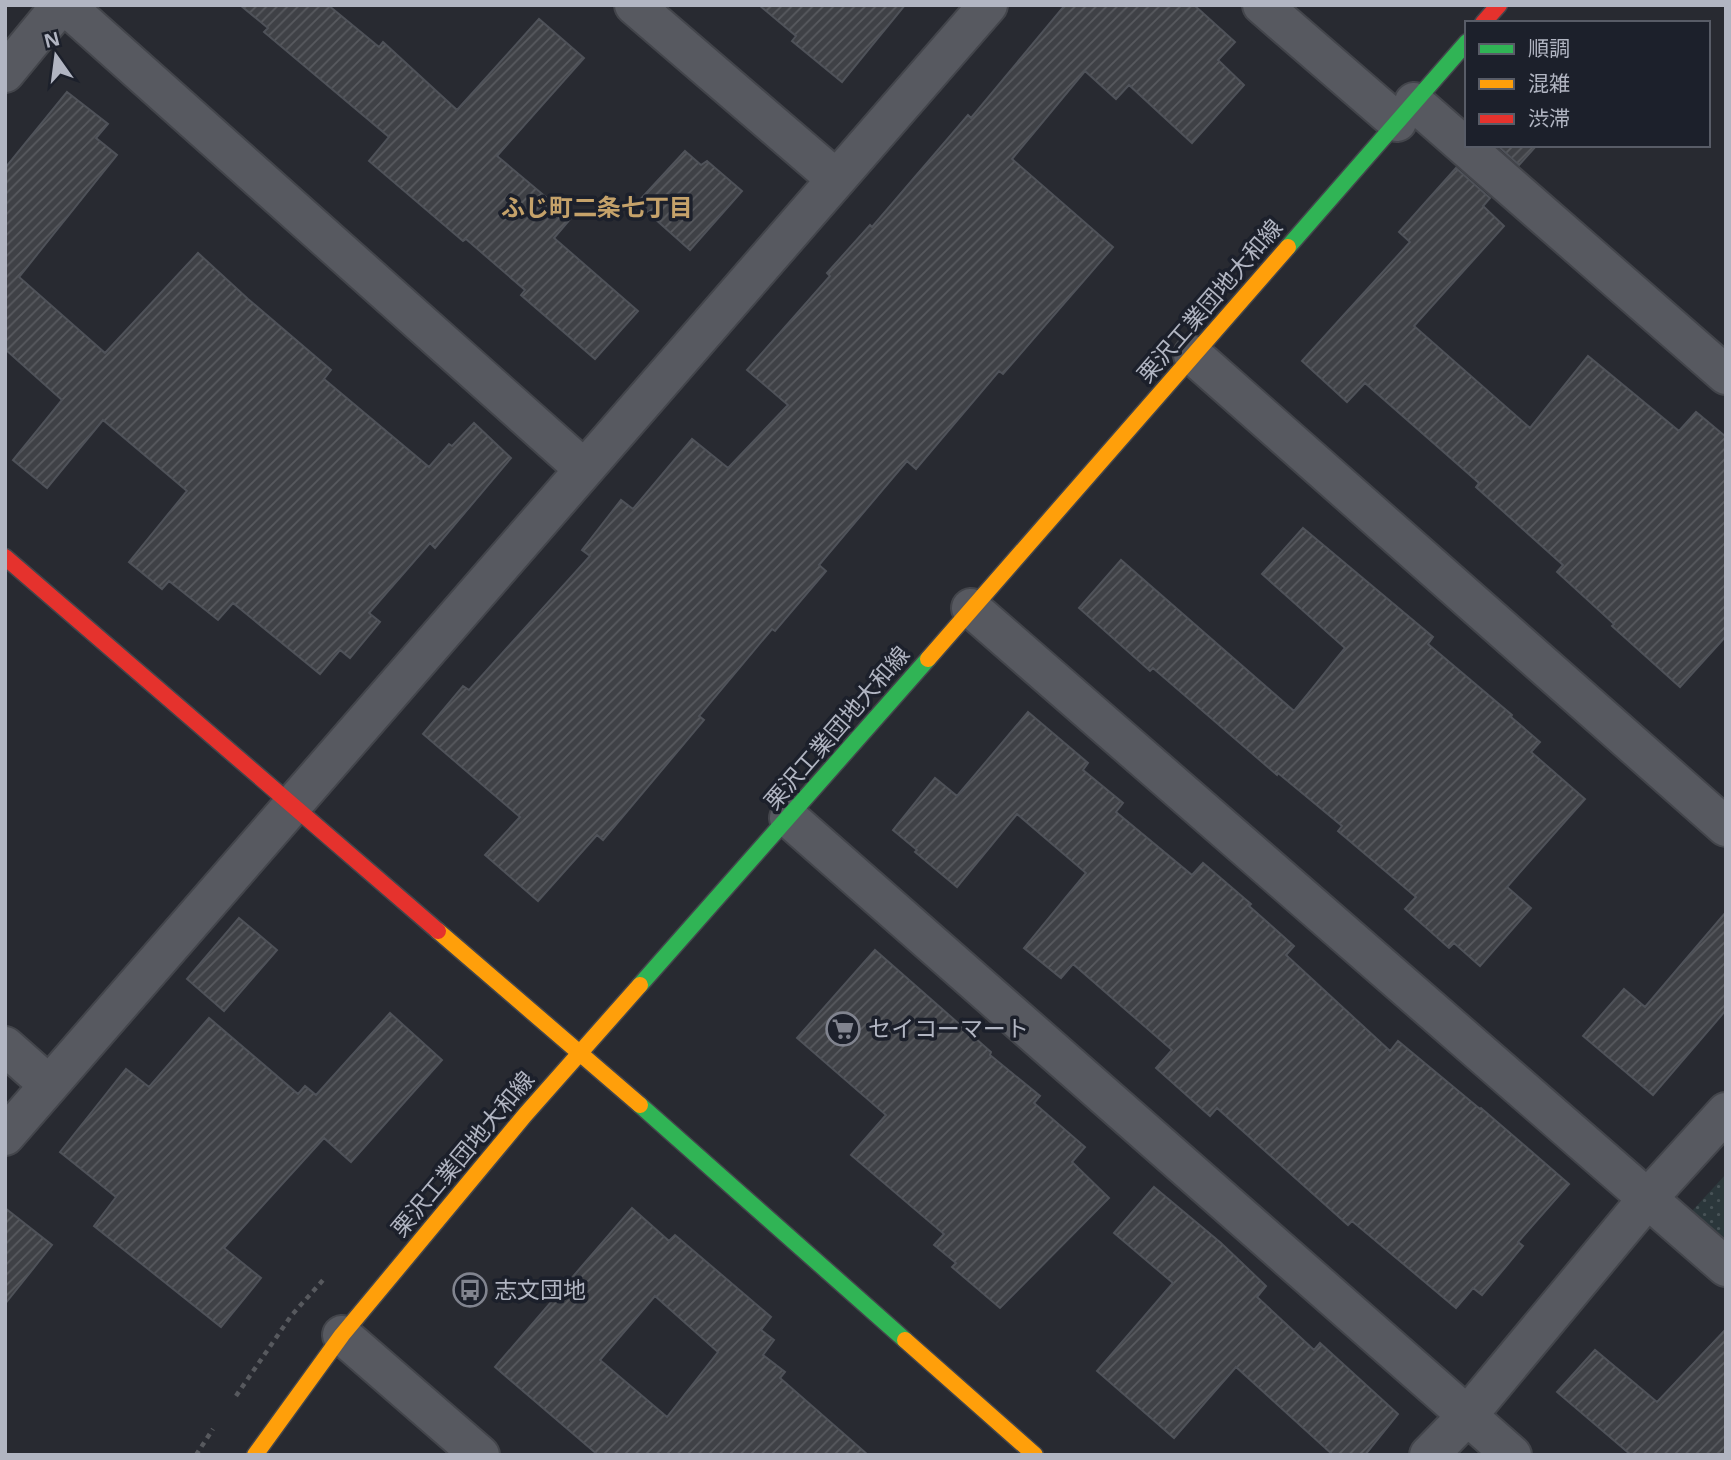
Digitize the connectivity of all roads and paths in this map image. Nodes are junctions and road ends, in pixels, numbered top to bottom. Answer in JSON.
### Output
{"nodes":[{"id":1,"x":63,"y":5,"type":"edge"},
{"id":2,"x":634,"y":5,"type":"edge"},
{"id":3,"x":988,"y":5,"type":"edge"},
{"id":4,"x":1262,"y":5,"type":"edge"},
{"id":5,"x":1499,"y":5,"type":"edge"},
{"id":6,"x":1485,"y":21,"type":"edge"},
{"id":7,"x":1465,"y":44,"type":"edge"},
{"id":8,"x":5,"y":74,"type":"edge"},
{"id":9,"x":1406,"y":112,"type":"junction"},
{"id":10,"x":836,"y":179,"type":"junction"},
{"id":11,"x":1193,"y":355,"type":"junction"},
{"id":12,"x":1726,"y":374,"type":"edge"},
{"id":13,"x":584,"y":469,"type":"junction"},
{"id":14,"x":5,"y":557,"type":"edge"},
{"id":15,"x":971,"y":607,"type":"junction"},
{"id":16,"x":291,"y":806,"type":"junction"},
{"id":17,"x":789,"y":818,"type":"junction"},
{"id":18,"x":1726,"y":827,"type":"edge"},
{"id":19,"x":5,"y":1046,"type":"edge"},
{"id":20,"x":580,"y":1052,"type":"junction"},
{"id":21,"x":50,"y":1085,"type":"junction"},
{"id":22,"x":1726,"y":1112,"type":"edge"},
{"id":23,"x":5,"y":1136,"type":"edge"},
{"id":24,"x":1648,"y":1198,"type":"junction"},
{"id":25,"x":1726,"y":1267,"type":"edge"},
{"id":26,"x":342,"y":1335,"type":"junction"},
{"id":27,"x":1467,"y":1416,"type":"junction"},
{"id":28,"x":255,"y":1455,"type":"edge"},
{"id":29,"x":480,"y":1455,"type":"edge"},
{"id":30,"x":1035,"y":1455,"type":"edge"},
{"id":31,"x":1429,"y":1455,"type":"edge"},
{"id":32,"x":1512,"y":1455,"type":"edge"}],
"edges":[{"from":1,"to":8,"type":"street"},
{"from":1,"to":13,"type":"street"},
{"from":2,"to":10,"type":"street"},
{"from":3,"to":10,"type":"street"},
{"from":4,"to":9,"type":"street"},
{"from":5,"to":6,"type":"main road"},
{"from":7,"to":9,"type":"main road","name":"栗沢工業団地大和線"},
{"from":9,"to":11,"type":"main road","name":"栗沢工業団地大和線"},
{"from":9,"to":12,"type":"street"},
{"from":10,"to":13,"type":"street"},
{"from":11,"to":15,"type":"main road","name":"栗沢工業団地大和線"},
{"from":11,"to":18,"type":"street"},
{"from":13,"to":16,"type":"street"},
{"from":14,"to":16,"type":"main road"},
{"from":15,"to":17,"type":"main road","name":"栗沢工業団地大和線"},
{"from":15,"to":24,"type":"street"},
{"from":16,"to":20,"type":"main road"},
{"from":16,"to":21,"type":"street"},
{"from":17,"to":20,"type":"main road","name":"栗沢工業団地大和線"},
{"from":17,"to":27,"type":"street"},
{"from":19,"to":21,"type":"street"},
{"from":20,"to":26,"type":"main road","name":"栗沢工業団地大和線"},
{"from":20,"to":30,"type":"main road"},
{"from":21,"to":23,"type":"street"},
{"from":22,"to":24,"type":"street"},
{"from":24,"to":25,"type":"street"},
{"from":24,"to":27,"type":"street"},
{"from":26,"to":28,"type":"main road","name":"栗沢工業団地大和線"},
{"from":26,"to":29,"type":"street"},
{"from":27,"to":31,"type":"street"},
{"from":27,"to":32,"type":"street"}]}
